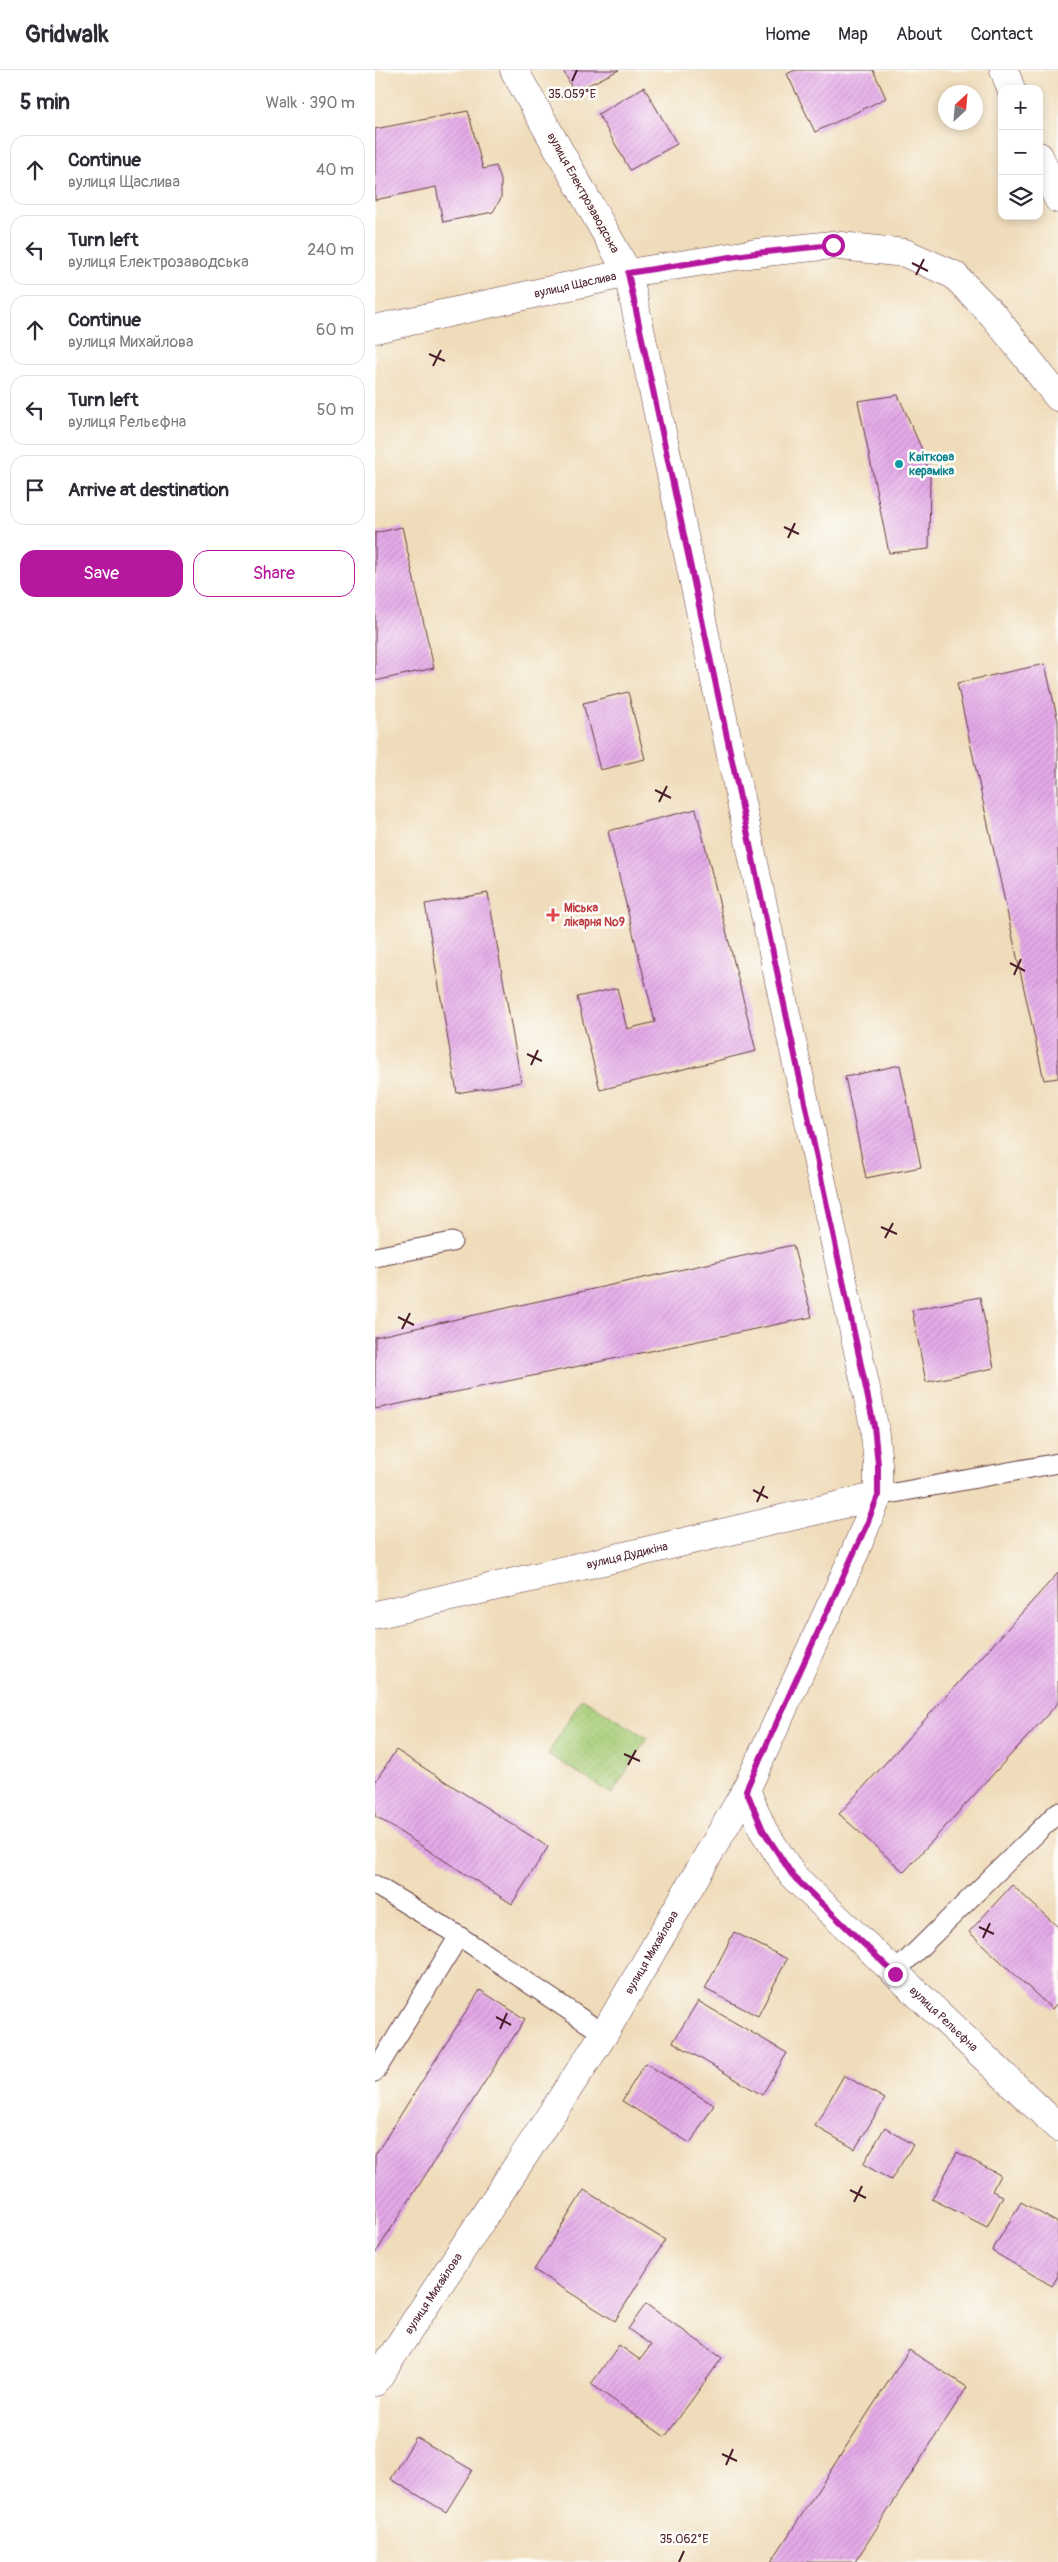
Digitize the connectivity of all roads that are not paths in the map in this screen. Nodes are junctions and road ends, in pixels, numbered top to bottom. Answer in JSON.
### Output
{"nodes":[{"id":1,"x":513,"y":70,"type":"edge"},
{"id":2,"x":1004,"y":70,"type":"edge"},
{"id":3,"x":1010,"y":85,"type":"edge"},
{"id":4,"x":1043,"y":165,"type":"edge"},
{"id":5,"x":1058,"y":199,"type":"edge"},
{"id":6,"x":628,"y":273,"type":"junction"},
{"id":7,"x":375,"y":329,"type":"edge"},
{"id":8,"x":1058,"y":397,"type":"edge"},
{"id":9,"x":452,"y":1242,"type":"dead end"},
{"id":10,"x":375,"y":1257,"type":"edge"},
{"id":11,"x":1058,"y":1463,"type":"edge"},
{"id":12,"x":878,"y":1496,"type":"junction"},
{"id":13,"x":375,"y":1615,"type":"edge"},
{"id":14,"x":746,"y":1790,"type":"junction"},
{"id":15,"x":1058,"y":1812,"type":"edge"},
{"id":16,"x":375,"y":1885,"type":"edge"},
{"id":17,"x":459,"y":1936,"type":"junction"},
{"id":18,"x":895,"y":1974,"type":"junction"},
{"id":19,"x":605,"y":2034,"type":"junction"},
{"id":20,"x":375,"y":2072,"type":"edge"},
{"id":21,"x":1058,"y":2127,"type":"edge"},
{"id":22,"x":375,"y":2382,"type":"edge"}],
"edges":[{"from":1,"to":6,"type":"street","name":"вулиця Електрозаводська"},
{"from":2,"to":3,"type":"street"},
{"from":4,"to":5,"type":"street"},
{"from":6,"to":7,"type":"street","name":"вулиця Щаслива"},
{"from":6,"to":8,"type":"street","name":"вулиця Щаслива"},
{"from":6,"to":12,"type":"street","name":"вулиця Електрозаводська"},
{"from":9,"to":10,"type":"lane"},
{"from":11,"to":12,"type":"lane"},
{"from":12,"to":13,"type":"street","name":"вулиця Дудикіна"},
{"from":12,"to":14,"type":"street","name":"вулиця Михайлова"},
{"from":14,"to":18,"type":"street","name":"вулиця Рельєфна"},
{"from":14,"to":19,"type":"street","name":"вулиця Михайлова"},
{"from":15,"to":18,"type":"lane"},
{"from":16,"to":17,"type":"lane"},
{"from":17,"to":19,"type":"lane"},
{"from":17,"to":20,"type":"lane"},
{"from":18,"to":21,"type":"street","name":"вулиця Рельєфна"},
{"from":19,"to":22,"type":"street","name":"вулиця Михайлова"}]}
